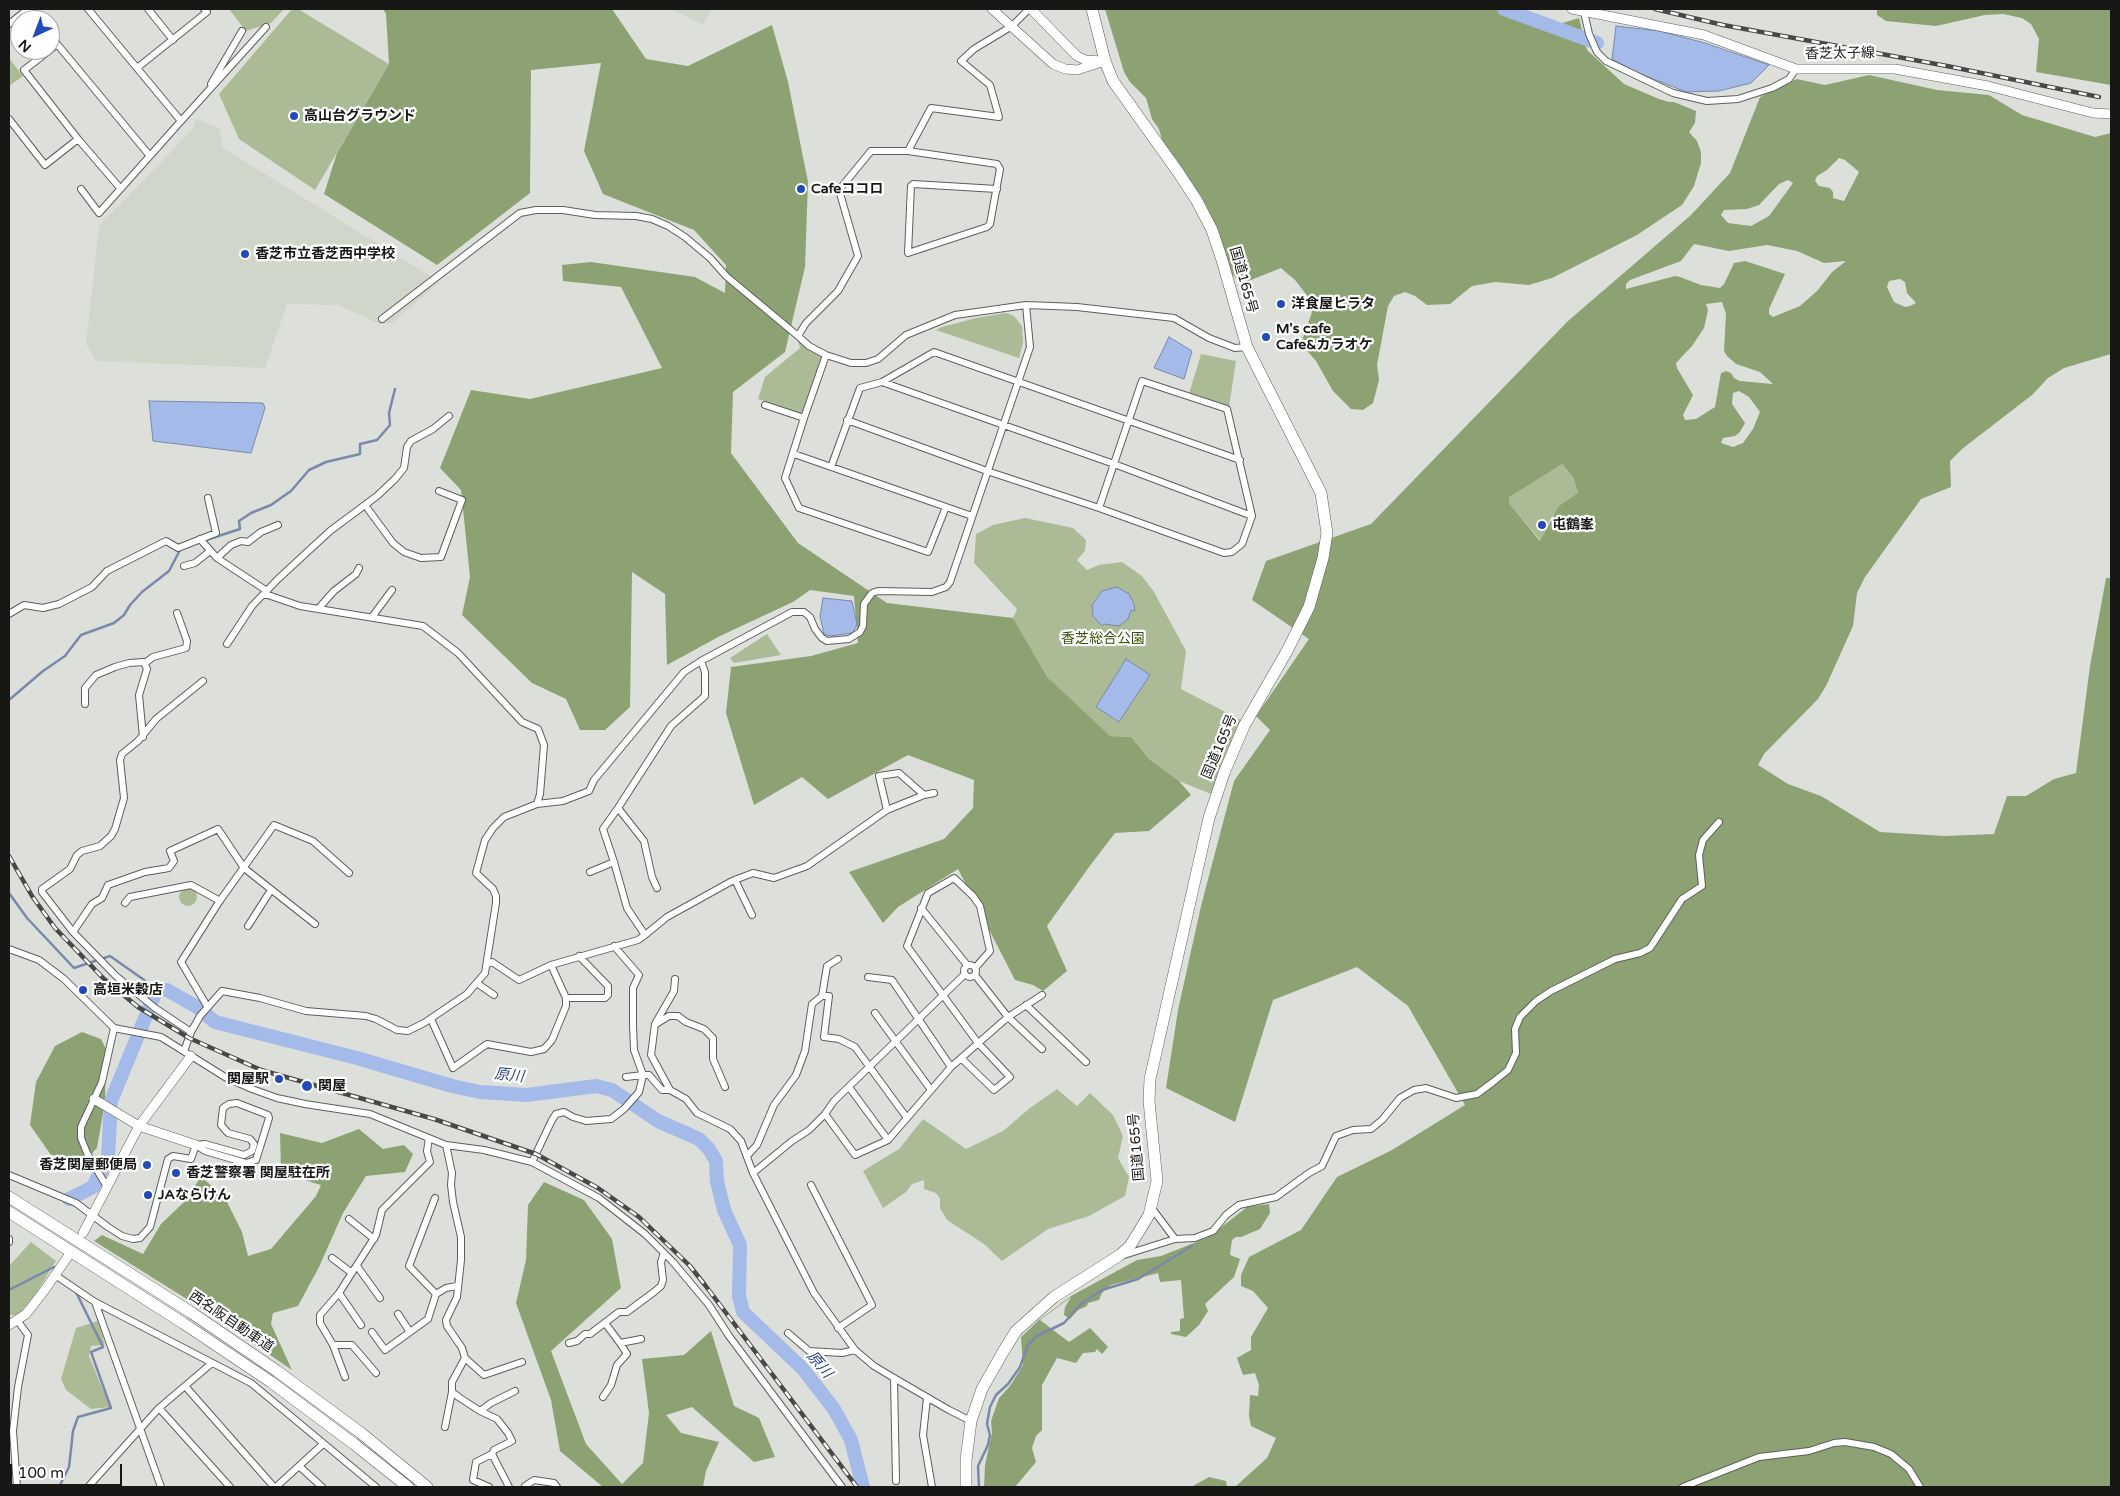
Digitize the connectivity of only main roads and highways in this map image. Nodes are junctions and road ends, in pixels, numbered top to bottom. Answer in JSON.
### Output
{"nodes":[{"id":1,"x":992,"y":9,"type":"edge"},
{"id":2,"x":1030,"y":9,"type":"edge"},
{"id":3,"x":1092,"y":9,"type":"edge"},
{"id":4,"x":1572,"y":9,"type":"edge"},
{"id":5,"x":1105,"y":61,"type":"junction"},
{"id":6,"x":2111,"y":114,"type":"edge"},
{"id":7,"x":187,"y":1053,"type":"road end"},
{"id":8,"x":94,"y":1099,"type":"road end"},
{"id":9,"x":139,"y":1126,"type":"junction"},
{"id":10,"x":196,"y":1145,"type":"road end"},
{"id":11,"x":9,"y":1197,"type":"edge"},
{"id":12,"x":9,"y":1212,"type":"edge"},
{"id":13,"x":83,"y":1232,"type":"dead end"},
{"id":14,"x":69,"y":1256,"type":"dead end"},
{"id":15,"x":13,"y":1322,"type":"edge"},
{"id":16,"x":408,"y":1487,"type":"edge"},
{"id":17,"x":426,"y":1487,"type":"edge"},
{"id":18,"x":966,"y":1487,"type":"edge"}],
"edges":[{"from":1,"to":5,"type":"main road"},
{"from":2,"to":5,"type":"main road"},
{"from":3,"to":5,"type":"highway","name":"国道165号"},
{"from":4,"to":6,"type":"main road","name":"香芝太子線"},
{"from":5,"to":18,"type":"highway","name":"国道165号"},
{"from":7,"to":9,"type":"main road"},
{"from":8,"to":9,"type":"main road"},
{"from":9,"to":10,"type":"main road"},
{"from":9,"to":13,"type":"main road"},
{"from":11,"to":17,"type":"highway","name":"西名阪自動車道"},
{"from":12,"to":16,"type":"highway","name":"西名阪自動車道"},
{"from":14,"to":15,"type":"main road"}]}
